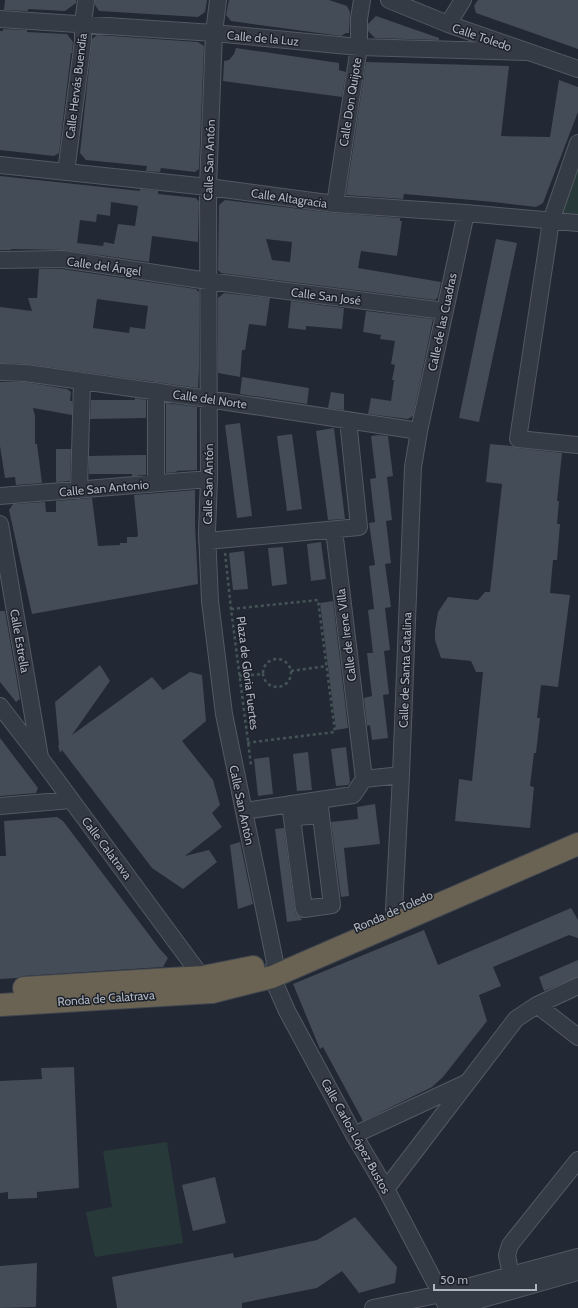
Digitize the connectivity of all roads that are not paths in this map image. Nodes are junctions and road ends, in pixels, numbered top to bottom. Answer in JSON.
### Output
{"nodes":[{"id":1,"x":86,"y":0,"type":"edge"},
{"id":2,"x":218,"y":0,"type":"edge"},
{"id":3,"x":362,"y":0,"type":"edge"},
{"id":4,"x":389,"y":0,"type":"edge"},
{"id":5,"x":463,"y":0,"type":"edge"},
{"id":6,"x":0,"y":18,"type":"edge"},
{"id":7,"x":82,"y":24,"type":"junction"},
{"id":8,"x":448,"y":24,"type":"junction"},
{"id":9,"x":214,"y":33,"type":"junction"},
{"id":10,"x":359,"y":47,"type":"junction"},
{"id":11,"x":526,"y":52,"type":"junction"},
{"id":12,"x":578,"y":69,"type":"edge"},
{"id":13,"x":578,"y":144,"type":"edge"},
{"id":14,"x":0,"y":165,"type":"edge"},
{"id":15,"x":66,"y":172,"type":"junction"},
{"id":16,"x":208,"y":187,"type":"junction"},
{"id":17,"x":334,"y":204,"type":"junction"},
{"id":18,"x":466,"y":213,"type":"junction"},
{"id":19,"x":551,"y":221,"type":"junction"},
{"id":20,"x":578,"y":223,"type":"edge"},
{"id":21,"x":0,"y":260,"type":"edge"},
{"id":22,"x":208,"y":281,"type":"junction"},
{"id":23,"x":445,"y":311,"type":"junction"},
{"id":24,"x":0,"y":372,"type":"edge"},
{"id":25,"x":82,"y":381,"type":"junction"},
{"id":26,"x":156,"y":391,"type":"junction"},
{"id":27,"x":208,"y":399,"type":"junction"},
{"id":28,"x":348,"y":420,"type":"junction"},
{"id":29,"x":419,"y":431,"type":"junction"},
{"id":30,"x":578,"y":446,"type":"edge"},
{"id":31,"x":209,"y":479,"type":"junction"},
{"id":32,"x":156,"y":483,"type":"junction"},
{"id":33,"x":79,"y":490,"type":"junction"},
{"id":34,"x":0,"y":496,"type":"edge"},
{"id":35,"x":0,"y":524,"type":"edge"},
{"id":36,"x":334,"y":530,"type":"junction"},
{"id":37,"x":207,"y":541,"type":"junction"},
{"id":38,"x":0,"y":706,"type":"edge"},
{"id":39,"x":41,"y":759,"type":"junction"},
{"id":40,"x":401,"y":775,"type":"junction"},
{"id":41,"x":364,"y":779,"type":"junction"},
{"id":42,"x":71,"y":800,"type":"junction"},
{"id":43,"x":0,"y":806,"type":"edge"},
{"id":44,"x":320,"y":807,"type":"junction"},
{"id":45,"x":244,"y":811,"type":"junction"},
{"id":46,"x":291,"y":811,"type":"junction"},
{"id":47,"x":578,"y":831,"type":"edge"},
{"id":48,"x":578,"y":844,"type":"edge"},
{"id":49,"x":394,"y":910,"type":"junction"},
{"id":50,"x":274,"y":970,"type":"junction"},
{"id":51,"x":208,"y":985,"type":"junction"},
{"id":52,"x":578,"y":986,"type":"edge"},
{"id":53,"x":0,"y":990,"type":"edge"},
{"id":54,"x":0,"y":1005,"type":"edge"},
{"id":55,"x":537,"y":1005,"type":"junction"},
{"id":56,"x":578,"y":1037,"type":"edge"},
{"id":57,"x":469,"y":1081,"type":"junction"},
{"id":58,"x":354,"y":1135,"type":"junction"},
{"id":59,"x":578,"y":1160,"type":"edge"},
{"id":60,"x":386,"y":1189,"type":"junction"},
{"id":61,"x":578,"y":1257,"type":"edge"},
{"id":62,"x":578,"y":1272,"type":"edge"},
{"id":63,"x":511,"y":1276,"type":"junction"},
{"id":64,"x":444,"y":1301,"type":"edge"},
{"id":65,"x":372,"y":1308,"type":"edge"},
{"id":66,"x":451,"y":1308,"type":"edge"}],
"edges":[{"from":1,"to":7,"type":"street","name":"Calle Hervás Buendía"},
{"from":2,"to":9,"type":"street","name":"Calle San Antón"},
{"from":3,"to":10,"type":"street","name":"Calle Don Quijote"},
{"from":4,"to":8,"type":"street","name":"Calle Toledo"},
{"from":5,"to":8,"type":"street"},
{"from":6,"to":7,"type":"street","name":"Calle de la Luz"},
{"from":7,"to":9,"type":"street","name":"Calle de la Luz"},
{"from":7,"to":15,"type":"street","name":"Calle Hervás Buendía"},
{"from":8,"to":11,"type":"street","name":"Calle Toledo"},
{"from":9,"to":10,"type":"street","name":"Calle de la Luz"},
{"from":9,"to":16,"type":"street","name":"Calle San Antón"},
{"from":10,"to":11,"type":"street","name":"Calle de la Luz"},
{"from":10,"to":17,"type":"street","name":"Calle Don Quijote"},
{"from":11,"to":12,"type":"street","name":"Calle Toledo"},
{"from":13,"to":19,"type":"street"},
{"from":14,"to":15,"type":"street","name":"Calle Altagracia"},
{"from":15,"to":16,"type":"street","name":"Calle Altagracia"},
{"from":16,"to":17,"type":"street","name":"Calle Altagracia"},
{"from":16,"to":22,"type":"street","name":"Calle San Antón"},
{"from":17,"to":18,"type":"street","name":"Calle Altagracia"},
{"from":18,"to":19,"type":"street","name":"Calle Altagracia"},
{"from":18,"to":23,"type":"street","name":"Calle de las Cuadras"},
{"from":19,"to":20,"type":"street","name":"Calle Altagracia"},
{"from":19,"to":30,"type":"street"},
{"from":21,"to":22,"type":"street","name":"Calle del Ángel"},
{"from":22,"to":23,"type":"street","name":"Calle San José"},
{"from":22,"to":27,"type":"street","name":"Calle San Antón"},
{"from":23,"to":29,"type":"street","name":"Calle de las Cuadras"},
{"from":24,"to":25,"type":"street","name":"Calle del Norte"},
{"from":25,"to":26,"type":"street","name":"Calle del Norte"},
{"from":25,"to":33,"type":"street"},
{"from":26,"to":27,"type":"street","name":"Calle del Norte"},
{"from":26,"to":32,"type":"street"},
{"from":27,"to":28,"type":"street","name":"Calle del Norte"},
{"from":27,"to":31,"type":"street","name":"Calle San Antón"},
{"from":28,"to":29,"type":"street","name":"Calle del Norte"},
{"from":28,"to":36,"type":"street"},
{"from":29,"to":40,"type":"street","name":"Calle de Santa Catalina"},
{"from":31,"to":32,"type":"street","name":"Calle San Antonio"},
{"from":31,"to":37,"type":"street","name":"Calle San Antón"},
{"from":32,"to":33,"type":"street","name":"Calle San Antonio"},
{"from":33,"to":34,"type":"street","name":"Calle San Antonio"},
{"from":35,"to":39,"type":"street","name":"Calle Estrella"},
{"from":36,"to":37,"type":"street"},
{"from":36,"to":41,"type":"street","name":"Calle de Irene Villa"},
{"from":37,"to":45,"type":"street","name":"Calle San Antón"},
{"from":38,"to":39,"type":"street","name":"Calle Calatrava"},
{"from":39,"to":42,"type":"street","name":"Calle Calatrava"},
{"from":40,"to":41,"type":"street"},
{"from":40,"to":49,"type":"street","name":"Calle de Santa Catalina"},
{"from":41,"to":44,"type":"street"},
{"from":42,"to":43,"type":"street"},
{"from":42,"to":51,"type":"street","name":"Calle Calatrava"},
{"from":44,"to":46,"type":"street"},
{"from":44,"to":46,"type":"street"},
{"from":45,"to":46,"type":"street"},
{"from":45,"to":50,"type":"street","name":"Calle San Antón"},
{"from":47,"to":49,"type":"highway","name":"Ronda de Toledo"},
{"from":48,"to":50,"type":"highway","name":"Ronda de Toledo"},
{"from":49,"to":50,"type":"highway","name":"Ronda de Toledo"},
{"from":50,"to":51,"type":"highway","name":"Ronda de Toledo"},
{"from":50,"to":58,"type":"street","name":"Calle Carlos López Bustos"},
{"from":51,"to":53,"type":"highway","name":"Ronda de Calatrava"},
{"from":51,"to":54,"type":"highway","name":"Ronda de Calatrava"},
{"from":52,"to":55,"type":"street"},
{"from":55,"to":56,"type":"street"},
{"from":55,"to":57,"type":"street"},
{"from":57,"to":58,"type":"street"},
{"from":57,"to":60,"type":"street"},
{"from":58,"to":60,"type":"street","name":"Calle Carlos López Bustos"},
{"from":59,"to":63,"type":"street"},
{"from":60,"to":64,"type":"street","name":"Calle Carlos López Bustos"},
{"from":61,"to":63,"type":"street"},
{"from":62,"to":66,"type":"street"},
{"from":63,"to":64,"type":"street"},
{"from":64,"to":65,"type":"street"}]}
